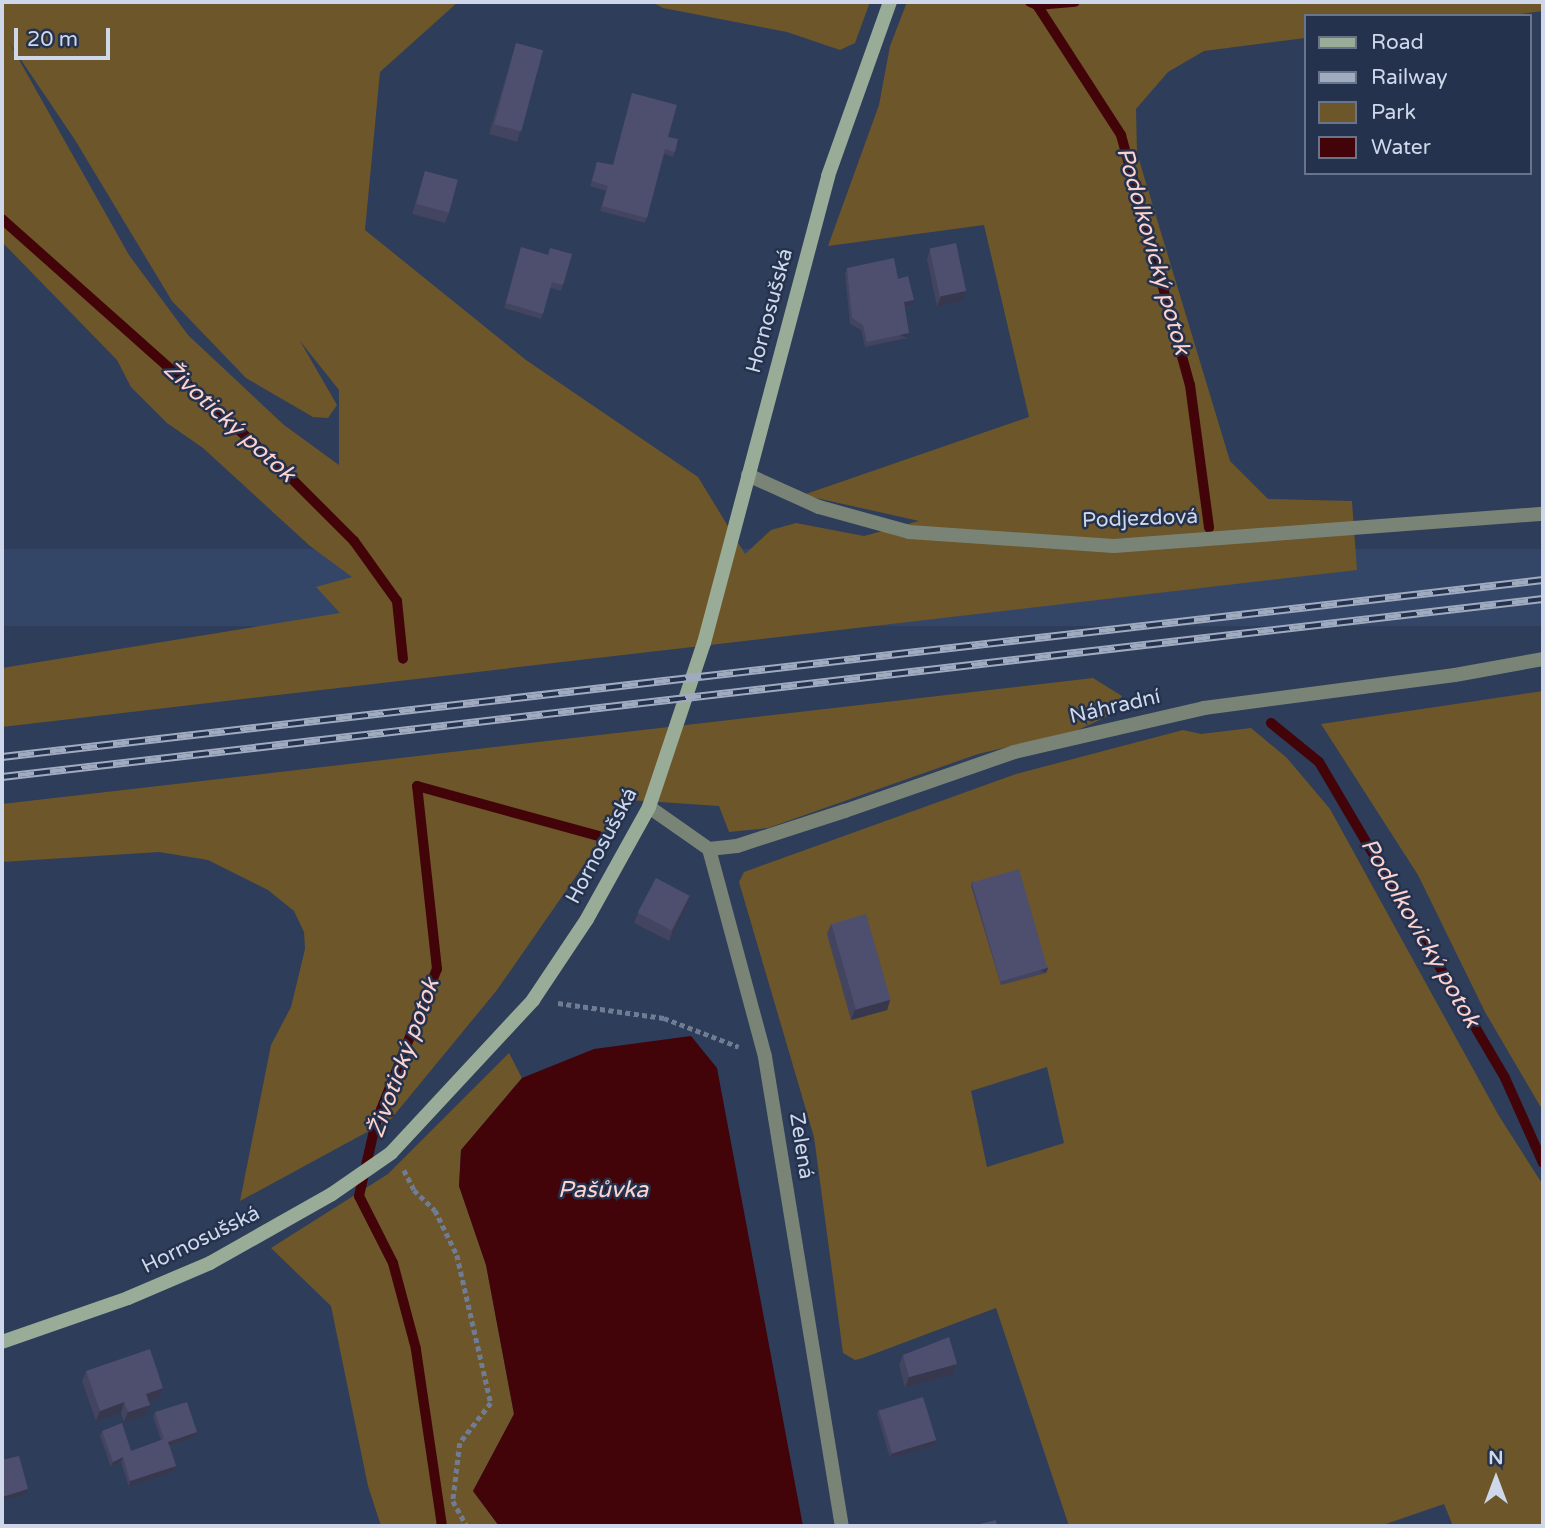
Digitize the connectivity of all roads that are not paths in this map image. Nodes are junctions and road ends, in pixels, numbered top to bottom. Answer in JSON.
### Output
{"nodes":[{"id":1,"x":890,"y":2,"type":"edge"},
{"id":2,"x":748,"y":474,"type":"junction"},
{"id":3,"x":1543,"y":514,"type":"edge"},
{"id":4,"x":1543,"y":659,"type":"edge"},
{"id":5,"x":649,"y":807,"type":"junction"},
{"id":6,"x":709,"y":849,"type":"junction"},
{"id":7,"x":2,"y":1342,"type":"edge"},
{"id":8,"x":842,"y":1526,"type":"edge"}],
"edges":[{"from":1,"to":2,"type":"street","name":"Hornosušská"},
{"from":2,"to":3,"type":"street","name":"Podjezdová"},
{"from":2,"to":5,"type":"street","name":"Hornosušská"},
{"from":4,"to":6,"type":"street","name":"Náhradní"},
{"from":5,"to":6,"type":"street"},
{"from":5,"to":7,"type":"street","name":"Hornosušská"},
{"from":6,"to":8,"type":"street","name":"Zelená"}]}
